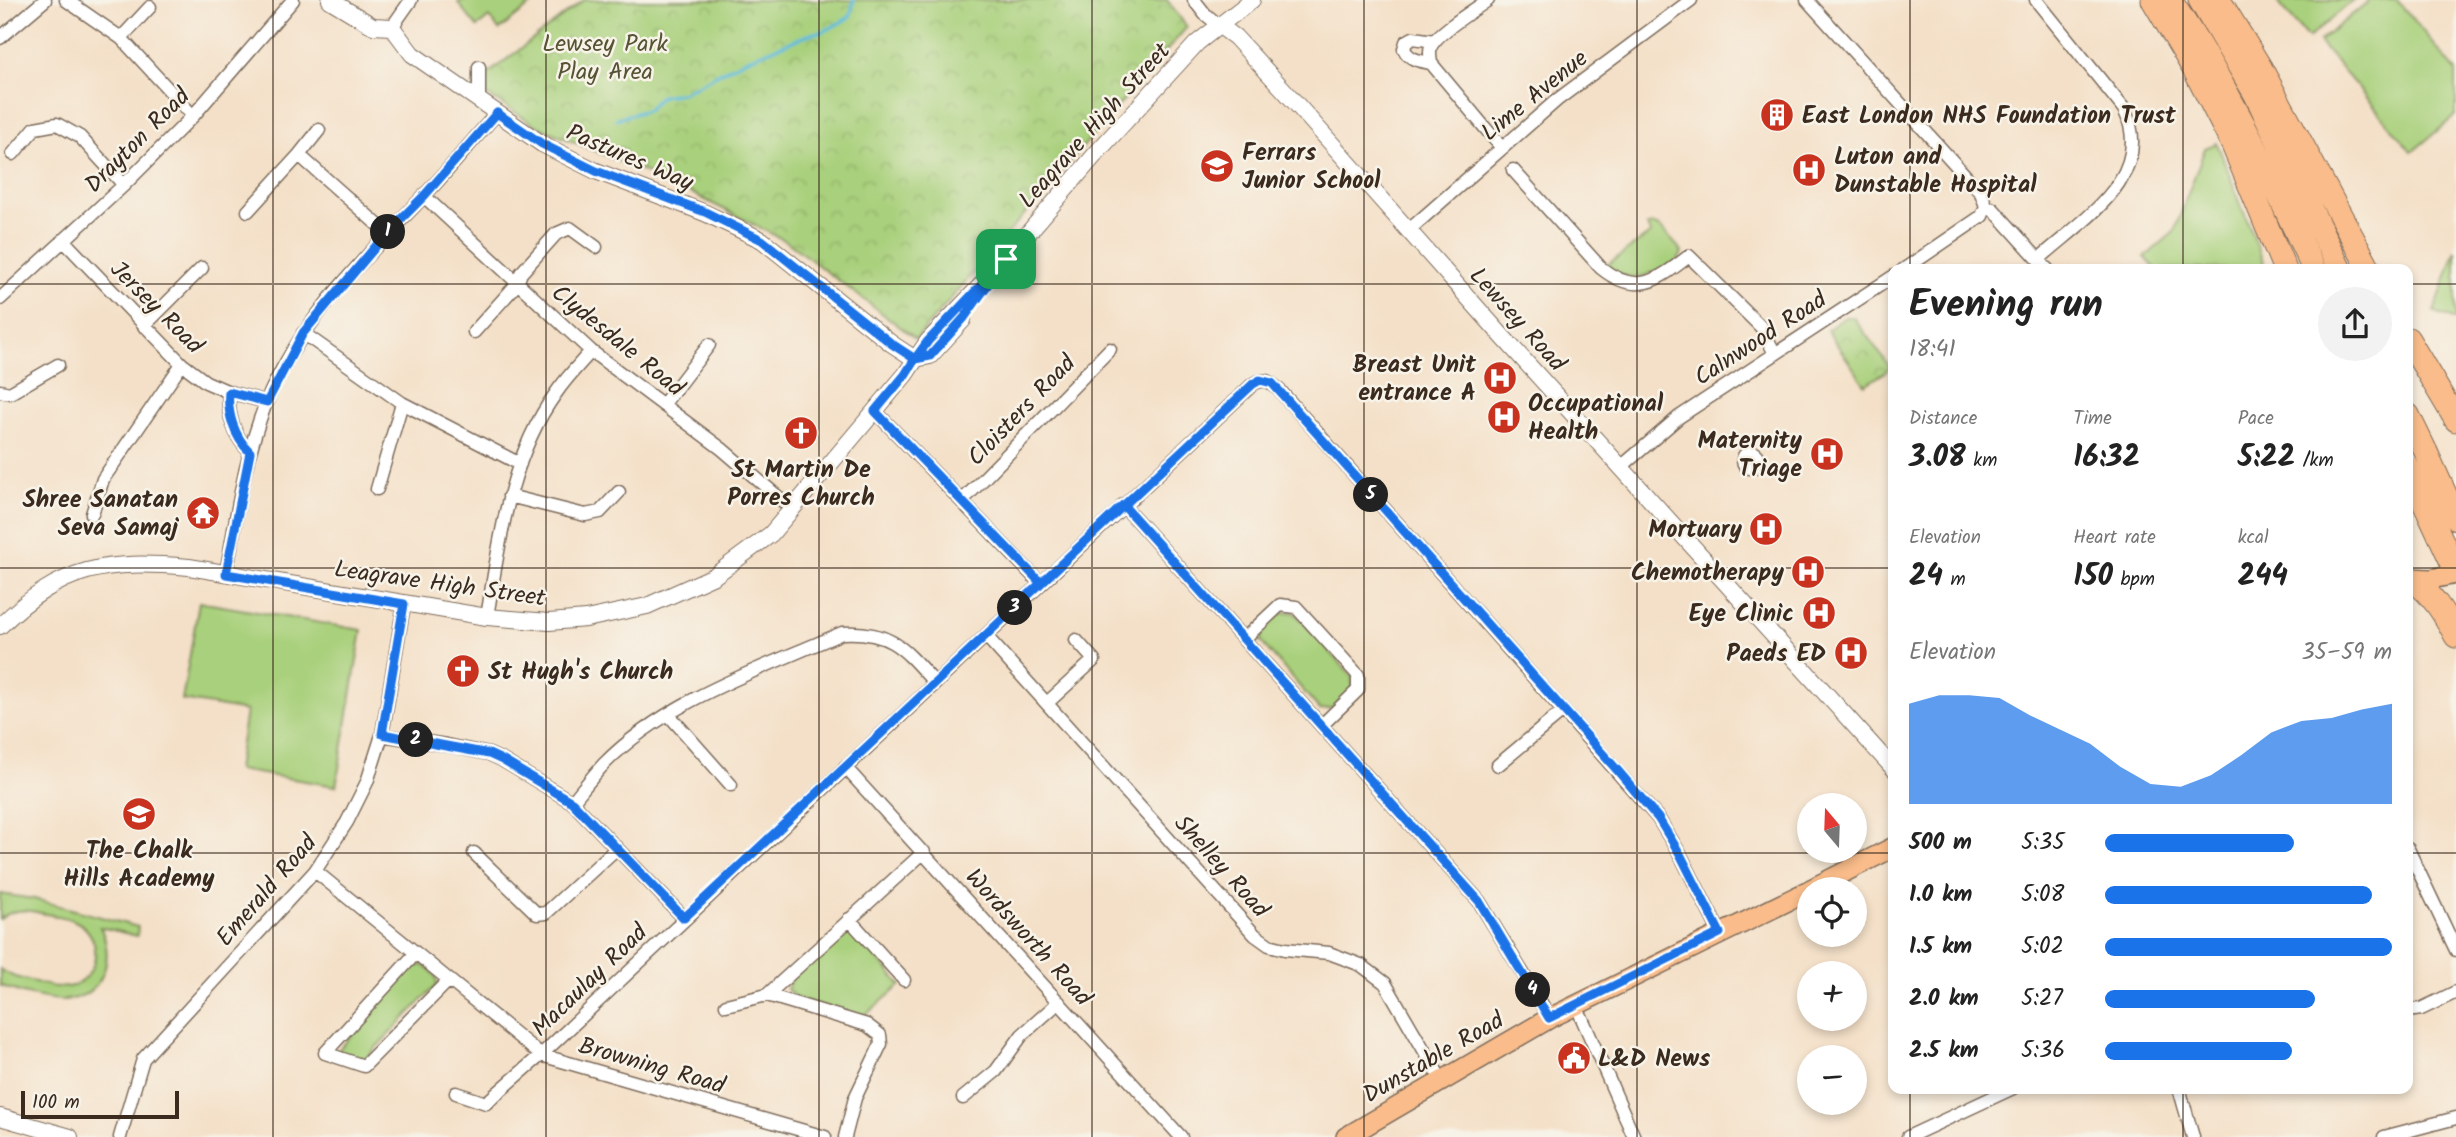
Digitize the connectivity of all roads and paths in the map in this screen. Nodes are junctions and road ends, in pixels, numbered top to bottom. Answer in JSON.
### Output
{"nodes":[{"id":1,"x":45,"y":0,"type":"edge"},
{"id":2,"x":66,"y":0,"type":"edge"},
{"id":3,"x":293,"y":0,"type":"edge"},
{"id":4,"x":330,"y":0,"type":"edge"},
{"id":5,"x":411,"y":0,"type":"edge"},
{"id":6,"x":1194,"y":0,"type":"edge"},
{"id":7,"x":1252,"y":0,"type":"edge"},
{"id":8,"x":1488,"y":0,"type":"edge"},
{"id":9,"x":1690,"y":0,"type":"edge"},
{"id":10,"x":1807,"y":0,"type":"edge"},
{"id":11,"x":2036,"y":0,"type":"edge"},
{"id":12,"x":2153,"y":0,"type":"edge"},
{"id":13,"x":2170,"y":0,"type":"edge"},
{"id":14,"x":2200,"y":0,"type":"edge"},
{"id":15,"x":2219,"y":0,"type":"edge"},
{"id":16,"x":150,"y":7,"type":"dead end"},
{"id":17,"x":1220,"y":26,"type":"junction"},
{"id":18,"x":392,"y":27,"type":"junction"},
{"id":19,"x":0,"y":38,"type":"edge"},
{"id":20,"x":121,"y":38,"type":"junction"},
{"id":21,"x":1435,"y":41,"type":"junction"},
{"id":22,"x":1431,"y":62,"type":"junction"},
{"id":23,"x":479,"y":67,"type":"dead end"},
{"id":24,"x":479,"y":101,"type":"junction"},
{"id":25,"x":497,"y":113,"type":"junction"},
{"id":26,"x":193,"y":116,"type":"junction"},
{"id":27,"x":319,"y":131,"type":"dead end"},
{"id":28,"x":1501,"y":147,"type":"junction"},
{"id":29,"x":13,"y":154,"type":"dead end"},
{"id":30,"x":299,"y":155,"type":"junction"},
{"id":31,"x":1513,"y":170,"type":"dead end"},
{"id":32,"x":124,"y":185,"type":"junction"},
{"id":33,"x":424,"y":196,"type":"junction"},
{"id":34,"x":1986,"y":206,"type":"junction"},
{"id":35,"x":248,"y":211,"type":"dead end"},
{"id":36,"x":1409,"y":230,"type":"junction"},
{"id":37,"x":387,"y":233,"type":"junction"},
{"id":38,"x":63,"y":240,"type":"junction"},
{"id":39,"x":596,"y":247,"type":"dead end"},
{"id":40,"x":2039,"y":259,"type":"junction"},
{"id":41,"x":1912,"y":264,"type":"edge"},
{"id":42,"x":2044,"y":264,"type":"edge"},
{"id":43,"x":2283,"y":264,"type":"edge"},
{"id":44,"x":2311,"y":264,"type":"edge"},
{"id":45,"x":2337,"y":264,"type":"edge"},
{"id":46,"x":2367,"y":264,"type":"edge"},
{"id":47,"x":202,"y":268,"type":"dead end"},
{"id":48,"x":1888,"y":280,"type":"edge"},
{"id":49,"x":517,"y":284,"type":"junction"},
{"id":50,"x":0,"y":299,"type":"edge"},
{"id":51,"x":144,"y":326,"type":"junction"},
{"id":52,"x":474,"y":332,"type":"dead end"},
{"id":53,"x":303,"y":333,"type":"junction"},
{"id":54,"x":709,"y":345,"type":"dead end"},
{"id":55,"x":2413,"y":347,"type":"edge"},
{"id":56,"x":1110,"y":349,"type":"dead end"},
{"id":57,"x":591,"y":351,"type":"junction"},
{"id":58,"x":1775,"y":354,"type":"junction"},
{"id":59,"x":915,"y":359,"type":"junction"},
{"id":60,"x":182,"y":364,"type":"junction"},
{"id":61,"x":58,"y":365,"type":"dead end"},
{"id":62,"x":0,"y":391,"type":"edge"},
{"id":63,"x":229,"y":392,"type":"junction"},
{"id":64,"x":267,"y":402,"type":"junction"},
{"id":65,"x":402,"y":402,"type":"junction"},
{"id":66,"x":663,"y":405,"type":"junction"},
{"id":67,"x":875,"y":411,"type":"junction"},
{"id":68,"x":2456,"y":420,"type":"edge"},
{"id":69,"x":2413,"y":425,"type":"edge"},
{"id":70,"x":250,"y":452,"type":"junction"},
{"id":71,"x":520,"y":464,"type":"junction"},
{"id":72,"x":1621,"y":467,"type":"junction"},
{"id":73,"x":2413,"y":472,"type":"edge"},
{"id":74,"x":2413,"y":488,"type":"edge"},
{"id":75,"x":377,"y":489,"type":"dead end"},
{"id":76,"x":619,"y":492,"type":"dead end"},
{"id":77,"x":2443,"y":493,"type":"edge"},
{"id":78,"x":509,"y":496,"type":"junction"},
{"id":79,"x":962,"y":500,"type":"junction"},
{"id":80,"x":1123,"y":505,"type":"junction"},
{"id":81,"x":792,"y":509,"type":"junction"},
{"id":82,"x":92,"y":514,"type":"dead end"},
{"id":83,"x":2456,"y":518,"type":"edge"},
{"id":84,"x":2454,"y":566,"type":"edge"},
{"id":85,"x":226,"y":574,"type":"junction"},
{"id":86,"x":2413,"y":578,"type":"edge"},
{"id":87,"x":2413,"y":580,"type":"edge"},
{"id":88,"x":1041,"y":583,"type":"junction"},
{"id":89,"x":404,"y":604,"type":"junction"},
{"id":90,"x":487,"y":617,"type":"junction"},
{"id":91,"x":0,"y":626,"type":"edge"},
{"id":92,"x":986,"y":636,"type":"junction"},
{"id":93,"x":2456,"y":636,"type":"edge"},
{"id":94,"x":1245,"y":638,"type":"junction"},
{"id":95,"x":1076,"y":640,"type":"dead end"},
{"id":96,"x":935,"y":683,"type":"junction"},
{"id":97,"x":1047,"y":704,"type":"junction"},
{"id":98,"x":1563,"y":711,"type":"junction"},
{"id":99,"x":669,"y":715,"type":"junction"},
{"id":100,"x":1322,"y":725,"type":"junction"},
{"id":101,"x":382,"y":734,"type":"junction"},
{"id":102,"x":1888,"y":762,"type":"edge"},
{"id":103,"x":1498,"y":765,"type":"dead end"},
{"id":104,"x":845,"y":767,"type":"junction"},
{"id":105,"x":731,"y":785,"type":"dead end"},
{"id":106,"x":572,"y":802,"type":"junction"},
{"id":107,"x":617,"y":848,"type":"junction"},
{"id":108,"x":1888,"y":850,"type":"edge"},
{"id":109,"x":924,"y":852,"type":"junction"},
{"id":110,"x":474,"y":853,"type":"dead end"},
{"id":111,"x":2413,"y":860,"type":"edge"},
{"id":112,"x":1888,"y":864,"type":"edge"},
{"id":113,"x":315,"y":871,"type":"junction"},
{"id":114,"x":1834,"y":877,"type":"edge"},
{"id":115,"x":1861,"y":877,"type":"edge"},
{"id":116,"x":1797,"y":895,"type":"edge"},
{"id":117,"x":1797,"y":909,"type":"edge"},
{"id":118,"x":684,"y":918,"type":"junction"},
{"id":119,"x":849,"y":919,"type":"junction"},
{"id":120,"x":1720,"y":933,"type":"junction"},
{"id":121,"x":2456,"y":950,"type":"edge"},
{"id":122,"x":416,"y":953,"type":"junction"},
{"id":123,"x":449,"y":979,"type":"junction"},
{"id":124,"x":904,"y":980,"type":"dead end"},
{"id":125,"x":2456,"y":992,"type":"edge"},
{"id":126,"x":767,"y":995,"type":"junction"},
{"id":127,"x":1059,"y":1002,"type":"junction"},
{"id":128,"x":726,"y":1005,"type":"dead end"},
{"id":129,"x":2413,"y":1010,"type":"edge"},
{"id":130,"x":1581,"y":1016,"type":"junction"},
{"id":131,"x":1549,"y":1018,"type":"junction"},
{"id":132,"x":310,"y":1050,"type":"dead end"},
{"id":133,"x":325,"y":1053,"type":"junction"},
{"id":134,"x":541,"y":1055,"type":"junction"},
{"id":135,"x":1442,"y":1081,"type":"junction"},
{"id":136,"x":456,"y":1093,"type":"dead end"},
{"id":137,"x":2000,"y":1094,"type":"edge"},
{"id":138,"x":2181,"y":1094,"type":"edge"},
{"id":139,"x":963,"y":1098,"type":"dead end"},
{"id":140,"x":0,"y":1117,"type":"edge"},
{"id":141,"x":2456,"y":1118,"type":"edge"},
{"id":142,"x":2407,"y":1134,"type":"edge"},
{"id":143,"x":70,"y":1137,"type":"edge"},
{"id":144,"x":120,"y":1137,"type":"edge"},
{"id":145,"x":825,"y":1137,"type":"edge"},
{"id":146,"x":845,"y":1137,"type":"edge"},
{"id":147,"x":1181,"y":1137,"type":"edge"},
{"id":148,"x":1346,"y":1137,"type":"edge"},
{"id":149,"x":1371,"y":1137,"type":"edge"},
{"id":150,"x":1634,"y":1137,"type":"edge"},
{"id":151,"x":1908,"y":1137,"type":"edge"},
{"id":152,"x":2193,"y":1137,"type":"edge"},
{"id":153,"x":2385,"y":1137,"type":"edge"}],
"edges":[{"from":1,"to":19,"type":"street"},
{"from":2,"to":20,"type":"street"},
{"from":3,"to":26,"type":"street","name":"Drayton Road"},
{"from":4,"to":18,"type":"street"},
{"from":5,"to":18,"type":"street"},
{"from":6,"to":17,"type":"street"},
{"from":7,"to":17,"type":"street","name":"Leagrave High Street"},
{"from":8,"to":21,"type":"street"},
{"from":9,"to":28,"type":"street","name":"Lime Avenue"},
{"from":10,"to":34,"type":"street"},
{"from":11,"to":40,"type":"street"},
{"from":12,"to":43,"type":"highway"},
{"from":13,"to":44,"type":"highway"},
{"from":14,"to":45,"type":"highway"},
{"from":15,"to":46,"type":"highway"},
{"from":16,"to":20,"type":"street"},
{"from":17,"to":36,"type":"street","name":"Lewsey Road"},
{"from":17,"to":59,"type":"street","name":"Leagrave High Street"},
{"from":18,"to":24,"type":"street","name":"Pastures Way"},
{"from":20,"to":26,"type":"street"},
{"from":21,"to":22,"type":"street"},
{"from":21,"to":22,"type":"street"},
{"from":22,"to":28,"type":"street"},
{"from":23,"to":24,"type":"street"},
{"from":24,"to":25,"type":"street","name":"Pastures Way"},
{"from":25,"to":33,"type":"street"},
{"from":25,"to":59,"type":"street","name":"Pastures Way"},
{"from":26,"to":32,"type":"street","name":"Drayton Road"},
{"from":27,"to":30,"type":"street"},
{"from":28,"to":36,"type":"street","name":"Lime Avenue"},
{"from":29,"to":32,"type":"street"},
{"from":30,"to":35,"type":"street"},
{"from":30,"to":37,"type":"street"},
{"from":31,"to":58,"type":"street"},
{"from":32,"to":38,"type":"street","name":"Drayton Road"},
{"from":33,"to":37,"type":"street"},
{"from":33,"to":49,"type":"street","name":"Clydesdale Road"},
{"from":34,"to":40,"type":"street"},
{"from":34,"to":41,"type":"street"},
{"from":36,"to":72,"type":"street","name":"Lewsey Road"},
{"from":37,"to":53,"type":"street"},
{"from":38,"to":50,"type":"street","name":"Drayton Road"},
{"from":38,"to":51,"type":"street","name":"Jersey Road"},
{"from":39,"to":49,"type":"street"},
{"from":40,"to":42,"type":"street"},
{"from":47,"to":51,"type":"street"},
{"from":48,"to":58,"type":"street","name":"Calnwood Road"},
{"from":49,"to":52,"type":"street"},
{"from":49,"to":57,"type":"street","name":"Clydesdale Road"},
{"from":51,"to":60,"type":"street","name":"Jersey Road"},
{"from":53,"to":64,"type":"street"},
{"from":53,"to":65,"type":"street"},
{"from":54,"to":66,"type":"street"},
{"from":55,"to":68,"type":"highway"},
{"from":56,"to":79,"type":"street","name":"Cloisters Road"},
{"from":57,"to":66,"type":"street","name":"Clydesdale Road"},
{"from":57,"to":71,"type":"street"},
{"from":58,"to":72,"type":"street","name":"Calnwood Road"},
{"from":59,"to":67,"type":"street","name":"Leagrave High Street"},
{"from":60,"to":63,"type":"street","name":"Jersey Road"},
{"from":60,"to":82,"type":"street"},
{"from":61,"to":62,"type":"street"},
{"from":63,"to":64,"type":"street","name":"Jersey Road"},
{"from":63,"to":70,"type":"street"},
{"from":64,"to":70,"type":"street"},
{"from":65,"to":71,"type":"street"},
{"from":65,"to":75,"type":"street"},
{"from":66,"to":81,"type":"street","name":"Clydesdale Road"},
{"from":67,"to":79,"type":"street"},
{"from":67,"to":81,"type":"street","name":"Leagrave High Street"},
{"from":69,"to":77,"type":"highway","bridge":true},
{"from":70,"to":85,"type":"street"},
{"from":71,"to":78,"type":"street"},
{"from":72,"to":102,"type":"street","name":"Lewsey Road"},
{"from":73,"to":77,"type":"highway","bridge":true},
{"from":74,"to":77,"type":"main road"},
{"from":76,"to":78,"type":"street"},
{"from":77,"to":83,"type":"highway"},
{"from":77,"to":84,"type":"highway"},
{"from":78,"to":90,"type":"street"},
{"from":79,"to":88,"type":"street"},
{"from":80,"to":88,"type":"street","name":"Macaulay Road"},
{"from":80,"to":94,"type":"street"},
{"from":80,"to":98,"type":"street","name":"Macaulay Road"},
{"from":81,"to":90,"type":"street","name":"Leagrave High Street"},
{"from":84,"to":86,"type":"main road"},
{"from":85,"to":89,"type":"street","name":"Leagrave High Street"},
{"from":85,"to":91,"type":"street","name":"Leagrave High Street"},
{"from":87,"to":93,"type":"highway"},
{"from":88,"to":92,"type":"street","name":"Macaulay Road"},
{"from":89,"to":90,"type":"street","name":"Leagrave High Street"},
{"from":89,"to":101,"type":"street","name":"Emerald Road"},
{"from":92,"to":96,"type":"street","name":"Macaulay Road"},
{"from":92,"to":97,"type":"street","name":"Shelley Road"},
{"from":94,"to":100,"type":"street"},
{"from":94,"to":100,"type":"street"},
{"from":95,"to":97,"type":"street"},
{"from":96,"to":99,"type":"street"},
{"from":96,"to":104,"type":"street","name":"Macaulay Road"},
{"from":97,"to":135,"type":"street","name":"Shelley Road"},
{"from":98,"to":103,"type":"street"},
{"from":98,"to":120,"type":"street"},
{"from":99,"to":105,"type":"street"},
{"from":99,"to":106,"type":"street"},
{"from":100,"to":131,"type":"street"},
{"from":101,"to":106,"type":"street"},
{"from":101,"to":113,"type":"street","name":"Emerald Road"},
{"from":104,"to":109,"type":"street","name":"Wordsworth Road"},
{"from":104,"to":118,"type":"street","name":"Macaulay Road"},
{"from":106,"to":107,"type":"street"},
{"from":107,"to":110,"type":"street"},
{"from":107,"to":118,"type":"street"},
{"from":108,"to":114,"type":"main road","name":"Dunstable Road"},
{"from":109,"to":119,"type":"street"},
{"from":109,"to":127,"type":"street","name":"Wordsworth Road"},
{"from":111,"to":121,"type":"street"},
{"from":112,"to":115,"type":"main road"},
{"from":113,"to":122,"type":"street","name":"Browning Road"},
{"from":113,"to":144,"type":"street","name":"Emerald Road"},
{"from":116,"to":120,"type":"main road","name":"Dunstable Road"},
{"from":117,"to":130,"type":"main road","name":"Dunstable Road"},
{"from":118,"to":134,"type":"street","name":"Macaulay Road"},
{"from":119,"to":124,"type":"street"},
{"from":119,"to":126,"type":"street"},
{"from":120,"to":131,"type":"main road","name":"Dunstable Road"},
{"from":122,"to":123,"type":"street","name":"Browning Road"},
{"from":122,"to":133,"type":"street"},
{"from":123,"to":133,"type":"street"},
{"from":123,"to":134,"type":"street","name":"Browning Road"},
{"from":125,"to":129,"type":"street"},
{"from":126,"to":128,"type":"street"},
{"from":126,"to":146,"type":"street"},
{"from":127,"to":139,"type":"street"},
{"from":127,"to":147,"type":"street","name":"Wordsworth Road"},
{"from":130,"to":149,"type":"main road","name":"Dunstable Road"},
{"from":130,"to":150,"type":"street"},
{"from":131,"to":135,"type":"main road","name":"Dunstable Road"},
{"from":132,"to":133,"type":"street"},
{"from":134,"to":136,"type":"street","name":"Macaulay Road"},
{"from":134,"to":145,"type":"street","name":"Browning Road"},
{"from":135,"to":148,"type":"main road","name":"Dunstable Road"},
{"from":137,"to":151,"type":"street"},
{"from":138,"to":152,"type":"street"},
{"from":140,"to":143,"type":"street"},
{"from":141,"to":142,"type":"street"},
{"from":142,"to":153,"type":"street"}]}
